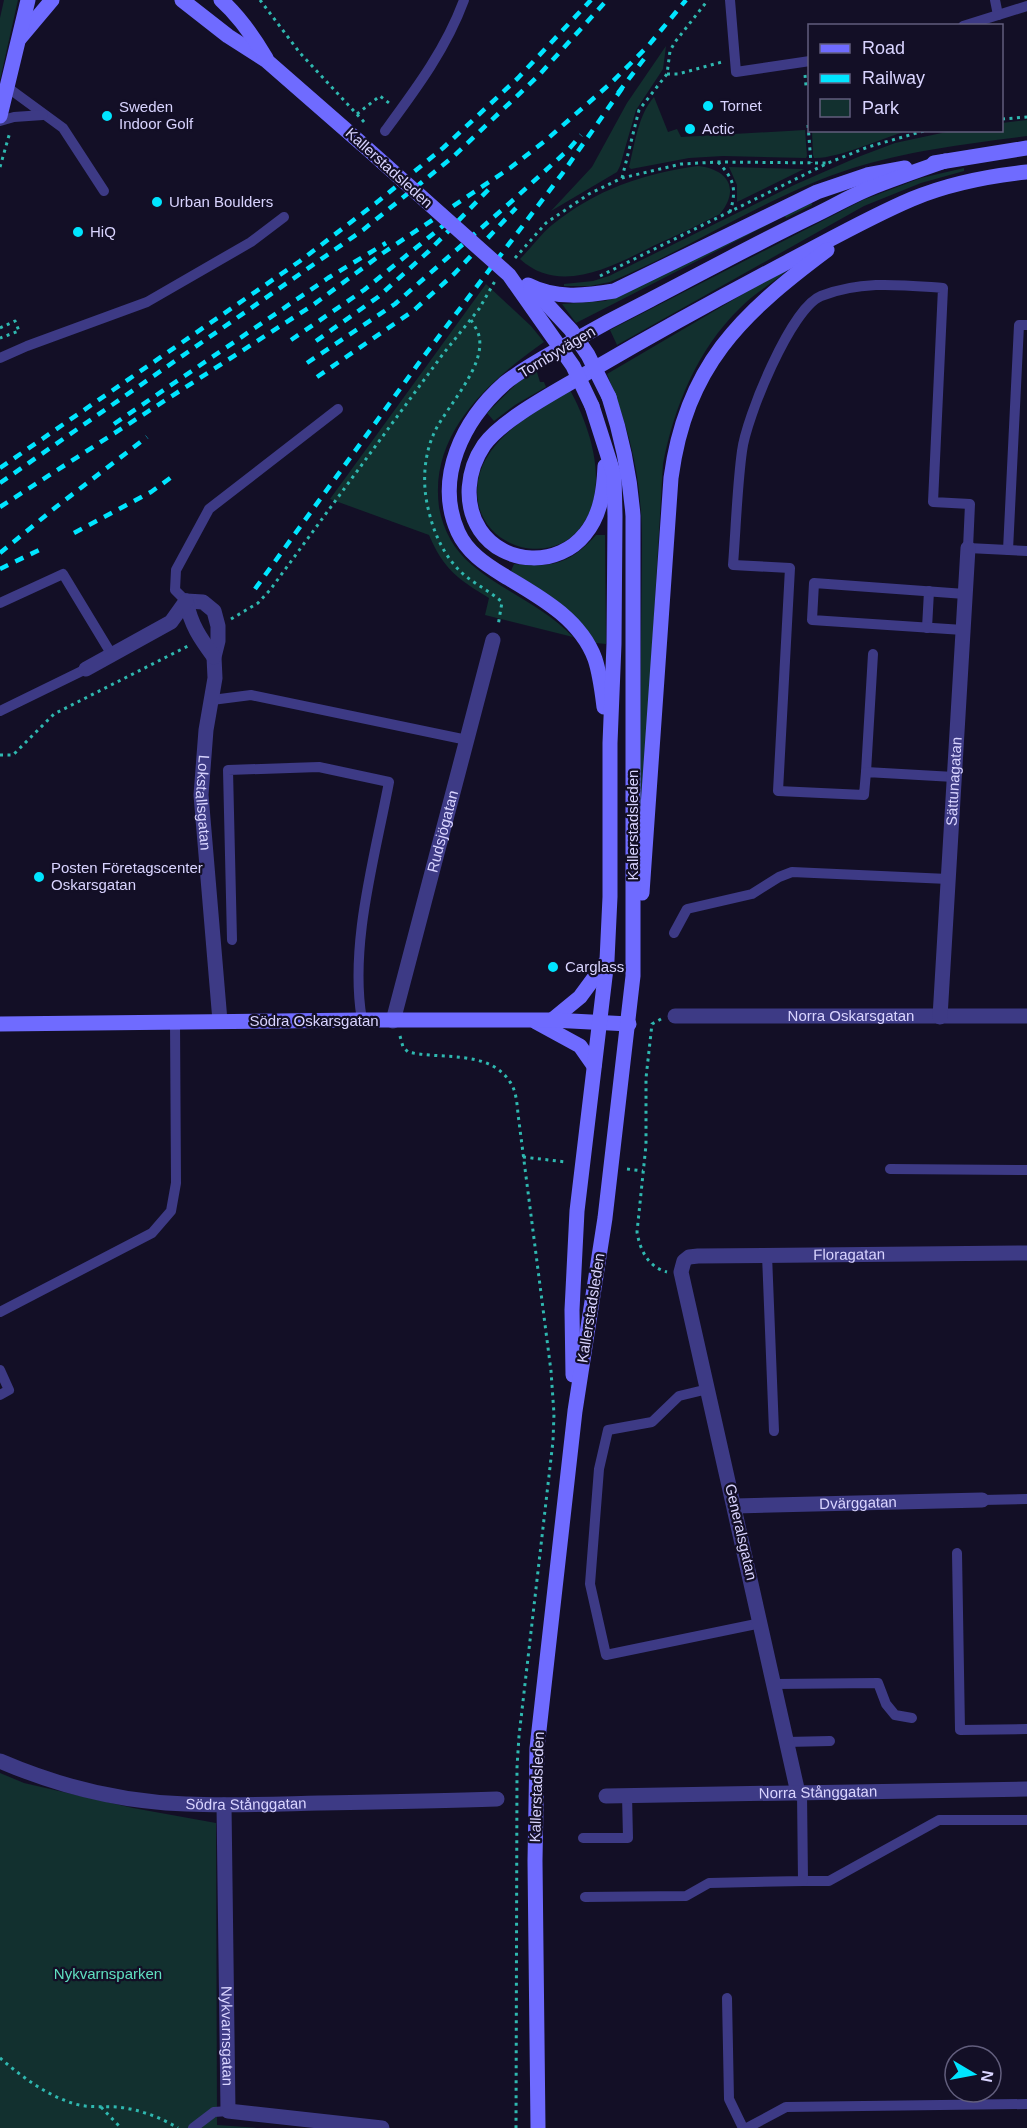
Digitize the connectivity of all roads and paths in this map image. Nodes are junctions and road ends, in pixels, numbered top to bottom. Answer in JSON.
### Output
{"nodes":[{"id":1,"x":28,"y":0,"type":"edge"},
{"id":2,"x":52,"y":0,"type":"edge"},
{"id":3,"x":182,"y":0,"type":"edge"},
{"id":4,"x":221,"y":0,"type":"edge"},
{"id":5,"x":260,"y":0,"type":"edge"},
{"id":6,"x":464,"y":0,"type":"edge"},
{"id":7,"x":708,"y":0,"type":"edge"},
{"id":8,"x":730,"y":0,"type":"edge"},
{"id":9,"x":995,"y":0,"type":"edge"},
{"id":10,"x":1027,"y":6,"type":"edge"},
{"id":11,"x":998,"y":15,"type":"junction"},
{"id":12,"x":969,"y":24,"type":"edge"},
{"id":13,"x":18,"y":40,"type":"junction"},
{"id":14,"x":735,"y":58,"type":"junction"},
{"id":15,"x":267,"y":61,"type":"junction"},
{"id":16,"x":808,"y":61,"type":"edge"},
{"id":17,"x":666,"y":74,"type":"junction"},
{"id":18,"x":7,"y":87,"type":"junction"},
{"id":19,"x":381,"y":96,"type":"dead end"},
{"id":20,"x":357,"y":114,"type":"junction"},
{"id":21,"x":44,"y":115,"type":"junction"},
{"id":22,"x":0,"y":116,"type":"edge"},
{"id":23,"x":1027,"y":117,"type":"edge"},
{"id":24,"x":1003,"y":119,"type":"edge"},
{"id":25,"x":0,"y":122,"type":"edge"},
{"id":26,"x":14,"y":128,"type":"dead end"},
{"id":27,"x":385,"y":131,"type":"dead end"},
{"id":28,"x":373,"y":132,"type":"dead end"},
{"id":29,"x":809,"y":132,"type":"edge"},
{"id":30,"x":920,"y":132,"type":"edge"},
{"id":31,"x":1027,"y":148,"type":"edge"},
{"id":32,"x":945,"y":161,"type":"junction"},
{"id":33,"x":718,"y":162,"type":"junction"},
{"id":34,"x":812,"y":163,"type":"junction"},
{"id":35,"x":828,"y":163,"type":"junction"},
{"id":36,"x":0,"y":167,"type":"edge"},
{"id":37,"x":1027,"y":172,"type":"edge"},
{"id":38,"x":622,"y":178,"type":"junction"},
{"id":39,"x":104,"y":191,"type":"dead end"},
{"id":40,"x":730,"y":212,"type":"junction"},
{"id":41,"x":284,"y":217,"type":"dead end"},
{"id":42,"x":868,"y":220,"type":"junction"},
{"id":43,"x":507,"y":271,"type":"junction"},
{"id":44,"x":599,"y":276,"type":"dead end"},
{"id":45,"x":531,"y":287,"type":"junction"},
{"id":46,"x":1027,"y":325,"type":"edge"},
{"id":47,"x":0,"y":327,"type":"edge"},
{"id":48,"x":0,"y":338,"type":"edge"},
{"id":49,"x":0,"y":358,"type":"edge"},
{"id":50,"x":338,"y":409,"type":"dead end"},
{"id":51,"x":602,"y":436,"type":"junction"},
{"id":52,"x":968,"y":548,"type":"junction"},
{"id":53,"x":1008,"y":550,"type":"junction"},
{"id":54,"x":1027,"y":551,"type":"edge"},
{"id":55,"x":929,"y":591,"type":"junction"},
{"id":56,"x":965,"y":594,"type":"junction"},
{"id":57,"x":186,"y":601,"type":"junction"},
{"id":58,"x":0,"y":603,"type":"edge"},
{"id":59,"x":218,"y":626,"type":"junction"},
{"id":60,"x":927,"y":628,"type":"junction"},
{"id":61,"x":963,"y":630,"type":"junction"},
{"id":62,"x":200,"y":638,"type":"junction"},
{"id":63,"x":493,"y":640,"type":"dead end"},
{"id":64,"x":873,"y":654,"type":"dead end"},
{"id":65,"x":112,"y":655,"type":"junction"},
{"id":66,"x":214,"y":657,"type":"junction"},
{"id":67,"x":86,"y":669,"type":"joint"},
{"id":68,"x":212,"y":700,"type":"junction"},
{"id":69,"x":0,"y":711,"type":"edge"},
{"id":70,"x":467,"y":740,"type":"junction"},
{"id":71,"x":610,"y":743,"type":"junction"},
{"id":72,"x":0,"y":755,"type":"edge"},
{"id":73,"x":866,"y":772,"type":"junction"},
{"id":74,"x":954,"y":777,"type":"junction"},
{"id":75,"x":948,"y":879,"type":"junction"},
{"id":76,"x":674,"y":933,"type":"dead end"},
{"id":77,"x":232,"y":940,"type":"dead end"},
{"id":78,"x":607,"y":960,"type":"junction"},
{"id":79,"x":633,"y":976,"type":"junction"},
{"id":80,"x":1027,"y":1016,"type":"edge"},
{"id":81,"x":675,"y":1017,"type":"joint"},
{"id":82,"x":940,"y":1017,"type":"junction"},
{"id":83,"x":362,"y":1020,"type":"junction"},
{"id":84,"x":533,"y":1020,"type":"junction"},
{"id":85,"x":552,"y":1020,"type":"junction"},
{"id":86,"x":220,"y":1021,"type":"junction"},
{"id":87,"x":397,"y":1021,"type":"junction"},
{"id":88,"x":175,"y":1022,"type":"junction"},
{"id":89,"x":0,"y":1023,"type":"edge"},
{"id":90,"x":599,"y":1023,"type":"junction"},
{"id":91,"x":629,"y":1023,"type":"junction"},
{"id":92,"x":594,"y":1066,"type":"junction"},
{"id":93,"x":523,"y":1157,"type":"junction"},
{"id":94,"x":572,"y":1163,"type":"dead end"},
{"id":95,"x":621,"y":1169,"type":"dead end"},
{"id":96,"x":890,"y":1169,"type":"dead end"},
{"id":97,"x":1027,"y":1170,"type":"edge"},
{"id":98,"x":643,"y":1171,"type":"junction"},
{"id":99,"x":1027,"y":1253,"type":"edge"},
{"id":100,"x":767,"y":1255,"type":"junction"},
{"id":101,"x":681,"y":1272,"type":"junction"},
{"id":102,"x":0,"y":1312,"type":"edge"},
{"id":103,"x":0,"y":1370,"type":"edge"},
{"id":104,"x":708,"y":1389,"type":"junction"},
{"id":105,"x":0,"y":1395,"type":"edge"},
{"id":106,"x":574,"y":1412,"type":"junction"},
{"id":107,"x":774,"y":1431,"type":"dead end"},
{"id":108,"x":1027,"y":1499,"type":"edge"},
{"id":109,"x":982,"y":1500,"type":"joint"},
{"id":110,"x":735,"y":1506,"type":"junction"},
{"id":111,"x":957,"y":1553,"type":"dead end"},
{"id":112,"x":760,"y":1623,"type":"junction"},
{"id":113,"x":774,"y":1684,"type":"junction"},
{"id":114,"x":912,"y":1718,"type":"dead end"},
{"id":115,"x":1027,"y":1729,"type":"edge"},
{"id":116,"x":830,"y":1741,"type":"dead end"},
{"id":117,"x":787,"y":1742,"type":"junction"},
{"id":118,"x":0,"y":1761,"type":"edge"},
{"id":119,"x":1027,"y":1789,"type":"edge"},
{"id":120,"x":800,"y":1793,"type":"junction"},
{"id":121,"x":627,"y":1795,"type":"junction"},
{"id":122,"x":606,"y":1796,"type":"dead end"},
{"id":123,"x":497,"y":1799,"type":"dead end"},
{"id":124,"x":224,"y":1805,"type":"junction"},
{"id":125,"x":1027,"y":1820,"type":"edge"},
{"id":126,"x":583,"y":1838,"type":"dead end"},
{"id":127,"x":803,"y":1881,"type":"junction"},
{"id":128,"x":585,"y":1897,"type":"dead end"},
{"id":129,"x":727,"y":1998,"type":"dead end"},
{"id":130,"x":0,"y":2058,"type":"edge"},
{"id":131,"x":1027,"y":2104,"type":"edge"},
{"id":132,"x":101,"y":2107,"type":"junction"},
{"id":133,"x":228,"y":2111,"type":"junction"},
{"id":134,"x":121,"y":2128,"type":"edge"},
{"id":135,"x":178,"y":2128,"type":"edge"},
{"id":136,"x":193,"y":2128,"type":"edge"},
{"id":137,"x":382,"y":2128,"type":"edge"},
{"id":138,"x":516,"y":2128,"type":"edge"},
{"id":139,"x":538,"y":2128,"type":"edge"},
{"id":140,"x":742,"y":2128,"type":"edge"},
{"id":141,"x":747,"y":2128,"type":"edge"}],
"edges":[{"from":1,"to":13,"type":"main road"},
{"from":2,"to":13,"type":"main road"},
{"from":3,"to":15,"type":"main road","name":"Kallerstadsleden"},
{"from":4,"to":15,"type":"main road","name":"Kallerstadsleden"},
{"from":5,"to":20,"type":"path"},
{"from":6,"to":27,"type":"lane"},
{"from":7,"to":17,"type":"path"},
{"from":8,"to":14,"type":"lane"},
{"from":9,"to":11,"type":"lane"},
{"from":10,"to":11,"type":"lane"},
{"from":11,"to":12,"type":"lane"},
{"from":13,"to":18,"type":"main road"},
{"from":14,"to":16,"type":"lane"},
{"from":14,"to":17,"type":"path"},
{"from":15,"to":43,"type":"main road","name":"Kallerstadsleden","bridge":true},
{"from":17,"to":38,"type":"path"},
{"from":18,"to":21,"type":"lane"},
{"from":18,"to":22,"type":"main road"},
{"from":19,"to":20,"type":"path"},
{"from":20,"to":28,"type":"path"},
{"from":21,"to":25,"type":"lane"},
{"from":21,"to":39,"type":"lane"},
{"from":23,"to":24,"type":"path"},
{"from":26,"to":36,"type":"path"},
{"from":29,"to":34,"type":"path"},
{"from":30,"to":35,"type":"path"},
{"from":31,"to":32,"type":"main road","name":"Tornbyvägen"},
{"from":32,"to":45,"type":"main road","name":"Tornbyvägen"},
{"from":32,"to":71,"type":"main road","name":"Tornbyvägen"},
{"from":33,"to":34,"type":"path"},
{"from":33,"to":38,"type":"path"},
{"from":33,"to":40,"type":"path"},
{"from":34,"to":35,"type":"path"},
{"from":35,"to":40,"type":"path"},
{"from":37,"to":42,"type":"main road"},
{"from":38,"to":43,"type":"path"},
{"from":40,"to":44,"type":"path"},
{"from":41,"to":49,"type":"lane"},
{"from":42,"to":51,"type":"main road"},
{"from":42,"to":79,"type":"main road"},
{"from":43,"to":45,"type":"main road","name":"Kallerstadsleden","bridge":true},
{"from":43,"to":51,"type":"main road","name":"Kallerstadsleden","bridge":true},
{"from":43,"to":59,"type":"path"},
{"from":45,"to":79,"type":"main road","name":"Kallerstadsleden","bridge":true},
{"from":46,"to":53,"type":"lane"},
{"from":47,"to":48,"type":"path"},
{"from":50,"to":57,"type":"lane"},
{"from":51,"to":71,"type":"main road","name":"Kallerstadsleden"},
{"from":52,"to":53,"type":"lane"},
{"from":52,"to":56,"type":"street","name":"Sättunagatan"},
{"from":52,"to":73,"type":"lane"},
{"from":53,"to":54,"type":"lane"},
{"from":55,"to":56,"type":"lane"},
{"from":55,"to":60,"type":"lane"},
{"from":55,"to":60,"type":"lane"},
{"from":56,"to":61,"type":"street","name":"Sättunagatan"},
{"from":57,"to":59,"type":"street"},
{"from":57,"to":62,"type":"street"},
{"from":57,"to":65,"type":"street"},
{"from":58,"to":65,"type":"lane"},
{"from":59,"to":66,"type":"street","name":"Lokstallsgatan"},
{"from":60,"to":61,"type":"lane"},
{"from":61,"to":74,"type":"street","name":"Sättunagatan"},
{"from":62,"to":66,"type":"street"},
{"from":62,"to":72,"type":"path"},
{"from":63,"to":70,"type":"street","name":"Rudsjögatan"},
{"from":64,"to":73,"type":"lane"},
{"from":65,"to":67,"type":"street"},
{"from":66,"to":68,"type":"street","name":"Lokstallsgatan"},
{"from":67,"to":69,"type":"lane"},
{"from":68,"to":70,"type":"lane"},
{"from":68,"to":86,"type":"street","name":"Lokstallsgatan"},
{"from":70,"to":87,"type":"street","name":"Rudsjögatan"},
{"from":71,"to":78,"type":"main road","name":"Kallerstadsleden"},
{"from":73,"to":74,"type":"lane"},
{"from":74,"to":75,"type":"street","name":"Sättunagatan"},
{"from":75,"to":76,"type":"lane"},
{"from":75,"to":82,"type":"street","name":"Sättunagatan"},
{"from":77,"to":83,"type":"lane"},
{"from":78,"to":85,"type":"main road"},
{"from":78,"to":90,"type":"main road","name":"Kallerstadsleden"},
{"from":79,"to":91,"type":"main road","name":"Kallerstadsleden"},
{"from":80,"to":82,"type":"street","name":"Norra Oskarsgatan"},
{"from":81,"to":82,"type":"street","name":"Norra Oskarsgatan"},
{"from":81,"to":98,"type":"path"},
{"from":83,"to":86,"type":"main road","name":"Södra Oskarsgatan"},
{"from":83,"to":87,"type":"main road","name":"Södra Oskarsgatan"},
{"from":84,"to":85,"type":"main road","name":"Södra Oskarsgatan"},
{"from":84,"to":87,"type":"main road","name":"Södra Oskarsgatan"},
{"from":84,"to":92,"type":"main road"},
{"from":85,"to":90,"type":"main road","name":"Södra Oskarsgatan"},
{"from":86,"to":88,"type":"main road","name":"Södra Oskarsgatan"},
{"from":87,"to":93,"type":"path"},
{"from":88,"to":89,"type":"main road","name":"Södra Oskarsgatan"},
{"from":88,"to":102,"type":"lane"},
{"from":90,"to":91,"type":"main road","name":"Södra Oskarsgatan"},
{"from":90,"to":92,"type":"main road","name":"Kallerstadsleden"},
{"from":91,"to":106,"type":"main road","name":"Kallerstadsleden"},
{"from":92,"to":106,"type":"main road","name":"Kallerstadsleden"},
{"from":93,"to":94,"type":"path"},
{"from":93,"to":138,"type":"path"},
{"from":95,"to":98,"type":"path"},
{"from":96,"to":97,"type":"lane"},
{"from":98,"to":101,"type":"path"},
{"from":99,"to":100,"type":"street","name":"Floragatan"},
{"from":100,"to":101,"type":"street","name":"Floragatan"},
{"from":100,"to":107,"type":"lane"},
{"from":101,"to":104,"type":"street","name":"Generalsgatan"},
{"from":103,"to":105,"type":"lane"},
{"from":104,"to":110,"type":"street","name":"Generalsgatan"},
{"from":104,"to":112,"type":"lane"},
{"from":106,"to":139,"type":"main road","name":"Kallerstadsleden"},
{"from":108,"to":109,"type":"lane"},
{"from":109,"to":110,"type":"street","name":"Dvärggatan"},
{"from":110,"to":112,"type":"street","name":"Generalsgatan"},
{"from":111,"to":115,"type":"lane"},
{"from":112,"to":113,"type":"street","name":"Generalsgatan"},
{"from":113,"to":114,"type":"lane"},
{"from":113,"to":117,"type":"street","name":"Generalsgatan"},
{"from":116,"to":117,"type":"lane"},
{"from":117,"to":120,"type":"street","name":"Generalsgatan"},
{"from":118,"to":124,"type":"street","name":"Södra Stånggatan"},
{"from":119,"to":120,"type":"street","name":"Norra Stånggatan"},
{"from":120,"to":121,"type":"street","name":"Norra Stånggatan"},
{"from":120,"to":127,"type":"lane"},
{"from":121,"to":122,"type":"street","name":"Norra Stånggatan"},
{"from":121,"to":126,"type":"lane"},
{"from":123,"to":124,"type":"street","name":"Södra Stånggatan"},
{"from":124,"to":133,"type":"street","name":"Nykvarnsgatan"},
{"from":125,"to":127,"type":"lane"},
{"from":127,"to":128,"type":"lane"},
{"from":129,"to":140,"type":"lane"},
{"from":130,"to":132,"type":"path"},
{"from":131,"to":141,"type":"lane"},
{"from":132,"to":134,"type":"path"},
{"from":132,"to":135,"type":"path"},
{"from":133,"to":136,"type":"lane"},
{"from":133,"to":137,"type":"street"}]}
